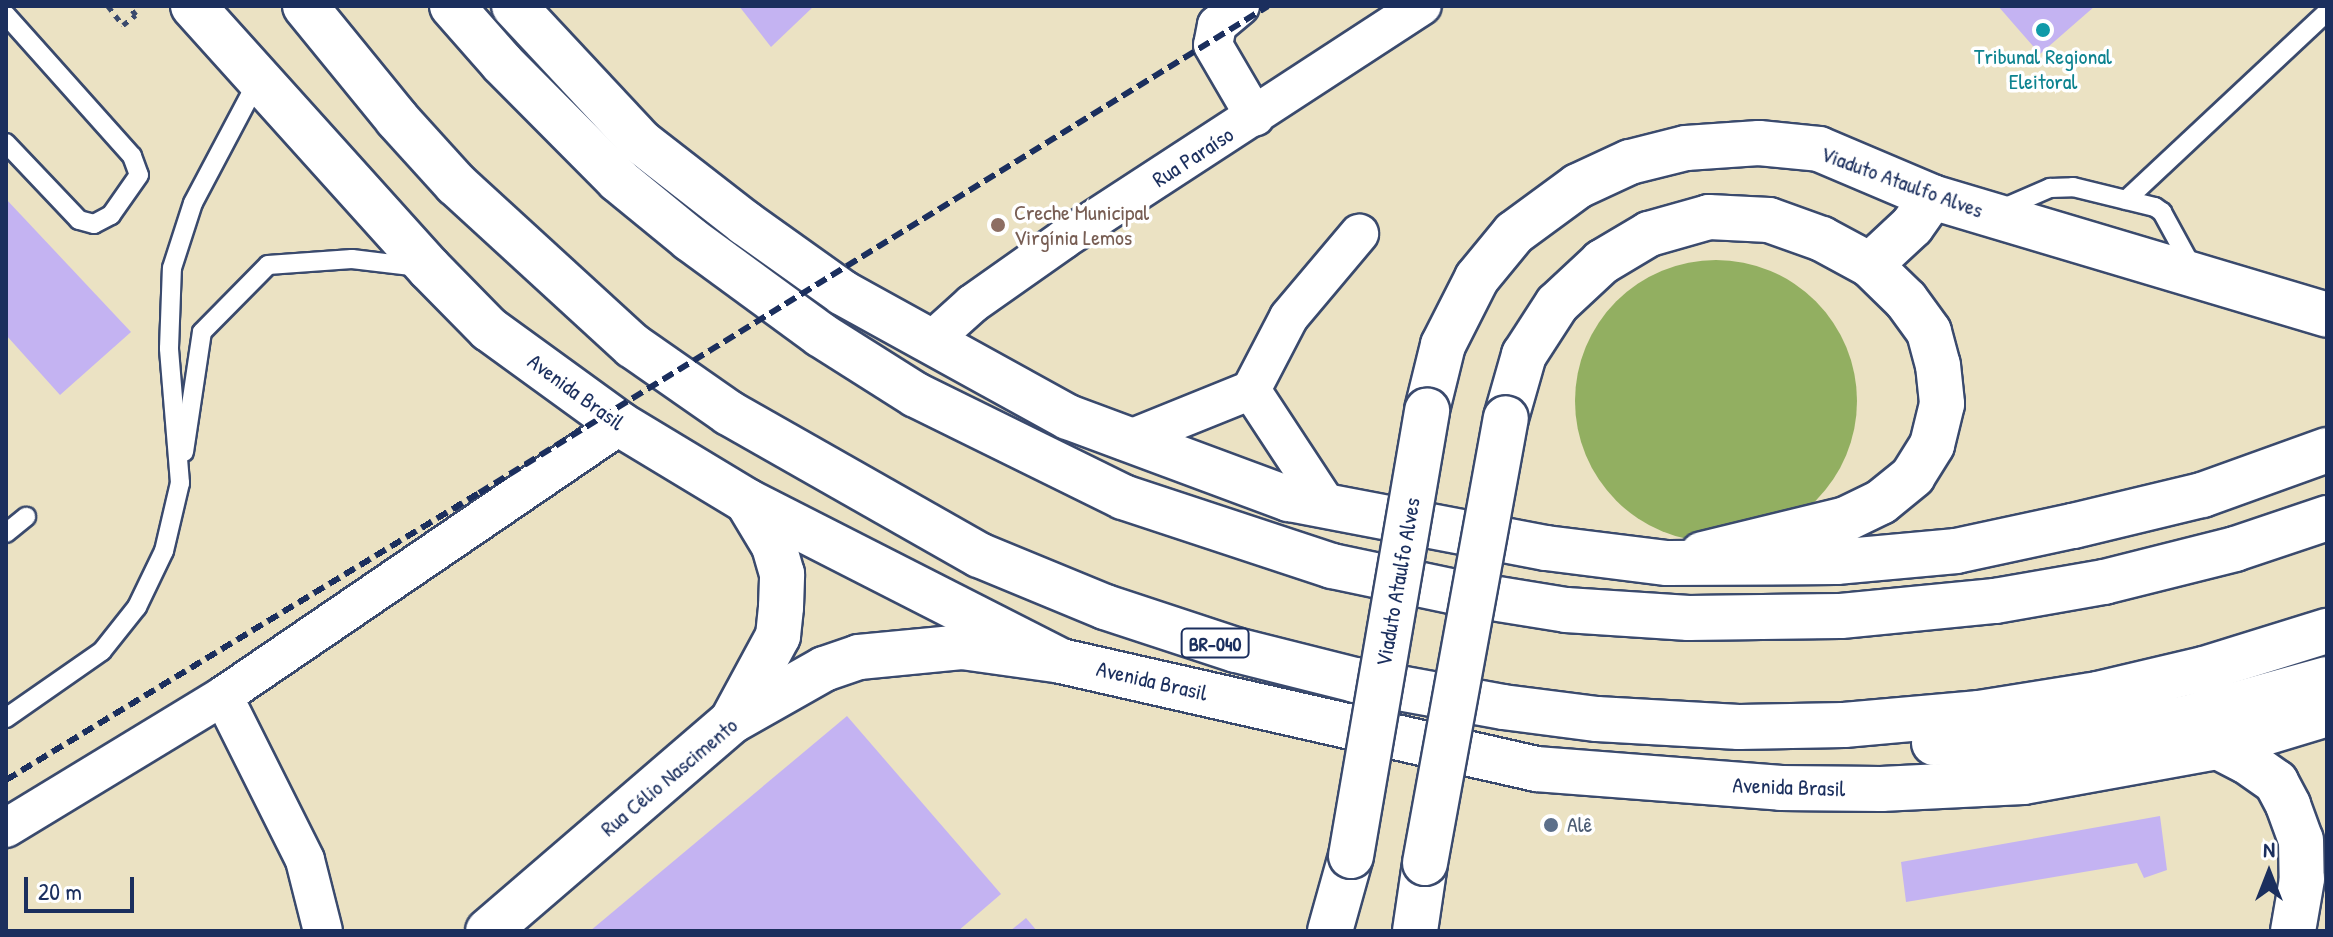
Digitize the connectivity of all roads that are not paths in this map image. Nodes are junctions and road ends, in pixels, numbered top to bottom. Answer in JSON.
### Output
{"nodes":[{"id":1,"x":193,"y":6,"type":"edge"},
{"id":2,"x":305,"y":6,"type":"edge"},
{"id":3,"x":452,"y":6,"type":"edge"},
{"id":4,"x":514,"y":6,"type":"edge"},
{"id":5,"x":1240,"y":6,"type":"edge"},
{"id":6,"x":1422,"y":6,"type":"edge"},
{"id":7,"x":2327,"y":12,"type":"edge"},
{"id":8,"x":6,"y":15,"type":"edge"},
{"id":9,"x":258,"y":80,"type":"junction"},
{"id":10,"x":1255,"y":117,"type":"junction"},
{"id":11,"x":6,"y":143,"type":"edge"},
{"id":12,"x":1932,"y":197,"type":"junction"},
{"id":13,"x":2126,"y":200,"type":"junction"},
{"id":14,"x":1989,"y":214,"type":"junction"},
{"id":15,"x":1359,"y":234,"type":"dead end"},
{"id":16,"x":1870,"y":265,"type":"junction"},
{"id":17,"x":429,"y":268,"type":"junction"},
{"id":18,"x":2197,"y":277,"type":"junction"},
{"id":19,"x":2327,"y":315,"type":"edge"},
{"id":20,"x":930,"y":342,"type":"junction"},
{"id":21,"x":1251,"y":390,"type":"junction"},
{"id":22,"x":621,"y":425,"type":"junction"},
{"id":23,"x":1125,"y":441,"type":"junction"},
{"id":24,"x":2327,"y":450,"type":"edge"},
{"id":25,"x":180,"y":483,"type":"junction"},
{"id":26,"x":747,"y":501,"type":"junction"},
{"id":27,"x":1328,"y":507,"type":"junction"},
{"id":28,"x":26,"y":517,"type":"dead end"},
{"id":29,"x":2327,"y":518,"type":"edge"},
{"id":30,"x":6,"y":533,"type":"edge"},
{"id":31,"x":1667,"y":563,"type":"junction"},
{"id":32,"x":2327,"y":631,"type":"edge"},
{"id":33,"x":1061,"y":661,"type":"junction"},
{"id":34,"x":2327,"y":679,"type":"edge"},
{"id":35,"x":223,"y":696,"type":"junction"},
{"id":36,"x":2327,"y":714,"type":"edge"},
{"id":37,"x":6,"y":718,"type":"edge"},
{"id":38,"x":1597,"y":719,"type":"junction"},
{"id":39,"x":732,"y":721,"type":"junction"},
{"id":40,"x":2218,"y":747,"type":"junction"},
{"id":41,"x":6,"y":828,"type":"edge"},
{"id":42,"x":323,"y":931,"type":"edge"},
{"id":43,"x":488,"y":931,"type":"edge"},
{"id":44,"x":1330,"y":931,"type":"edge"},
{"id":45,"x":1415,"y":931,"type":"edge"},
{"id":46,"x":2293,"y":931,"type":"edge"}],
"edges":[{"from":1,"to":9,"type":"main road","name":"Avenida Brasil"},
{"from":2,"to":38,"type":"main road","number":"BR-040"},
{"from":3,"to":29,"type":"main road"},
{"from":4,"to":20,"type":"main road"},
{"from":5,"to":10,"type":"street"},
{"from":6,"to":10,"type":"street","name":"Rua Paraíso"},
{"from":7,"to":13,"type":"lane"},
{"from":8,"to":11,"type":"lane"},
{"from":9,"to":17,"type":"main road","name":"Avenida Brasil"},
{"from":9,"to":25,"type":"lane"},
{"from":10,"to":20,"type":"street","name":"Rua Paraíso"},
{"from":12,"to":14,"type":"main road","name":"Viaduto Ataulfo Alves"},
{"from":12,"to":16,"type":"main road"},
{"from":12,"to":44,"type":"main road","name":"Viaduto Ataulfo Alves","bridge":true},
{"from":13,"to":14,"type":"lane"},
{"from":13,"to":18,"type":"lane"},
{"from":14,"to":18,"type":"main road","name":"Viaduto Ataulfo Alves"},
{"from":15,"to":21,"type":"street"},
{"from":16,"to":31,"type":"main road"},
{"from":16,"to":45,"type":"main road","bridge":true},
{"from":17,"to":22,"type":"main road","name":"Avenida Brasil"},
{"from":17,"to":25,"type":"lane"},
{"from":18,"to":19,"type":"main road","name":"Viaduto Ataulfo Alves"},
{"from":20,"to":23,"type":"main road"},
{"from":21,"to":23,"type":"street"},
{"from":21,"to":27,"type":"street"},
{"from":22,"to":26,"type":"main road","name":"Avenida Brasil"},
{"from":22,"to":35,"type":"street"},
{"from":23,"to":27,"type":"main road"},
{"from":24,"to":31,"type":"main road"},
{"from":25,"to":37,"type":"lane"},
{"from":26,"to":33,"type":"main road","name":"Avenida Brasil"},
{"from":26,"to":39,"type":"main road"},
{"from":27,"to":31,"type":"main road"},
{"from":28,"to":30,"type":"lane"},
{"from":32,"to":38,"type":"main road","number":"BR-040"},
{"from":33,"to":39,"type":"main road","name":"Rua Célio Nascimento"},
{"from":33,"to":40,"type":"main road","name":"Avenida Brasil"},
{"from":34,"to":38,"type":"main road"},
{"from":35,"to":41,"type":"street"},
{"from":35,"to":42,"type":"street"},
{"from":36,"to":40,"type":"main road","name":"Avenida Brasil"},
{"from":39,"to":43,"type":"main road","name":"Rua Célio Nascimento"},
{"from":40,"to":46,"type":"main road"}]}
